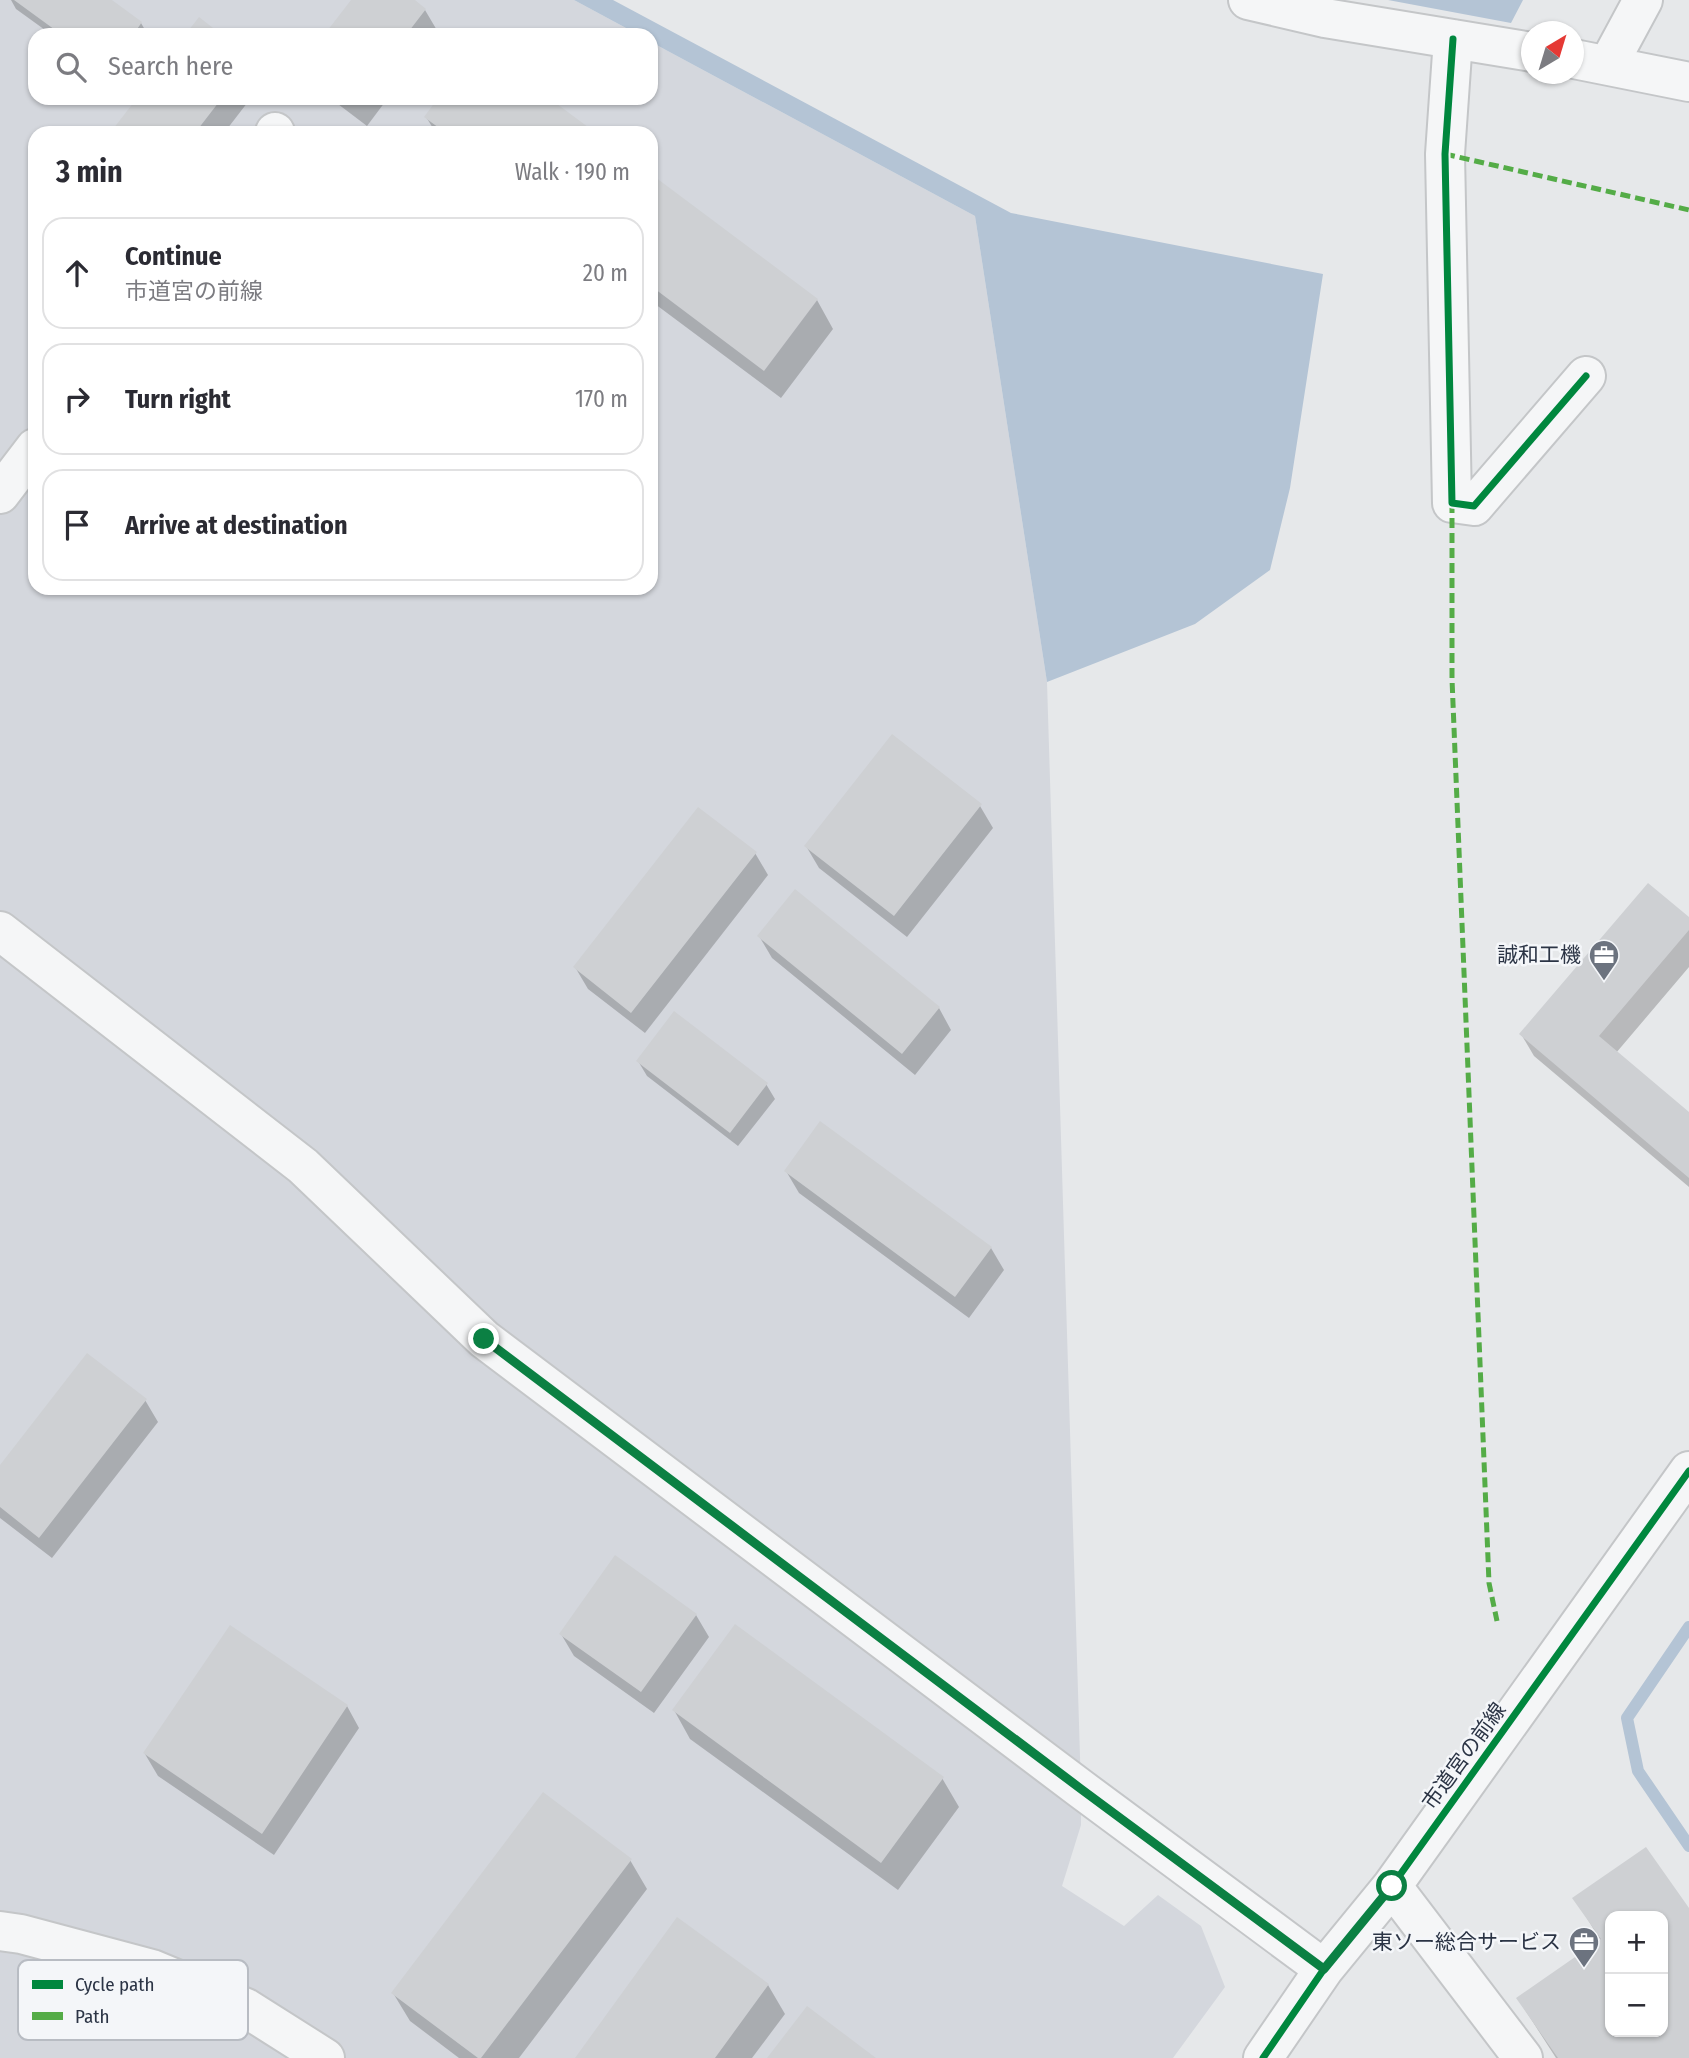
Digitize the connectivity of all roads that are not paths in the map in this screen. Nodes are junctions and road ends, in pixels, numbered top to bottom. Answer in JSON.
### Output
{"nodes":[{"id":1,"x":1248,"y":0,"type":"edge"},
{"id":2,"x":1643,"y":0,"type":"edge"},
{"id":3,"x":1453,"y":39,"type":"junction"},
{"id":4,"x":1521,"y":50,"type":"edge"},
{"id":5,"x":1591,"y":62,"type":"edge"},
{"id":6,"x":1689,"y":82,"type":"edge"},
{"id":7,"x":1586,"y":376,"type":"dead end"},
{"id":8,"x":28,"y":457,"type":"edge"},
{"id":9,"x":0,"y":494,"type":"edge"},
{"id":10,"x":0,"y":931,"type":"edge"},
{"id":11,"x":1689,"y":1471,"type":"edge"},
{"id":12,"x":1392,"y":1886,"type":"junction"},
{"id":13,"x":0,"y":1931,"type":"edge"},
{"id":14,"x":118,"y":1960,"type":"edge"},
{"id":15,"x":1324,"y":1969,"type":"junction"},
{"id":16,"x":248,"y":2009,"type":"edge"},
{"id":17,"x":325,"y":2058,"type":"edge"},
{"id":18,"x":1263,"y":2058,"type":"edge"},
{"id":19,"x":1523,"y":2058,"type":"edge"}],
"edges":[{"from":1,"to":3,"type":"street"},
{"from":2,"to":5,"type":"street"},
{"from":3,"to":4,"type":"street"},
{"from":3,"to":7,"type":"street"},
{"from":5,"to":6,"type":"street"},
{"from":8,"to":9,"type":"street"},
{"from":10,"to":15,"type":"street"},
{"from":11,"to":12,"type":"street","name":"市道宮の前線"},
{"from":12,"to":15,"type":"street","name":"市道宮の前線"},
{"from":12,"to":19,"type":"street"},
{"from":13,"to":14,"type":"street"},
{"from":15,"to":18,"type":"street","name":"市道宮の前線"},
{"from":16,"to":17,"type":"street"}]}
